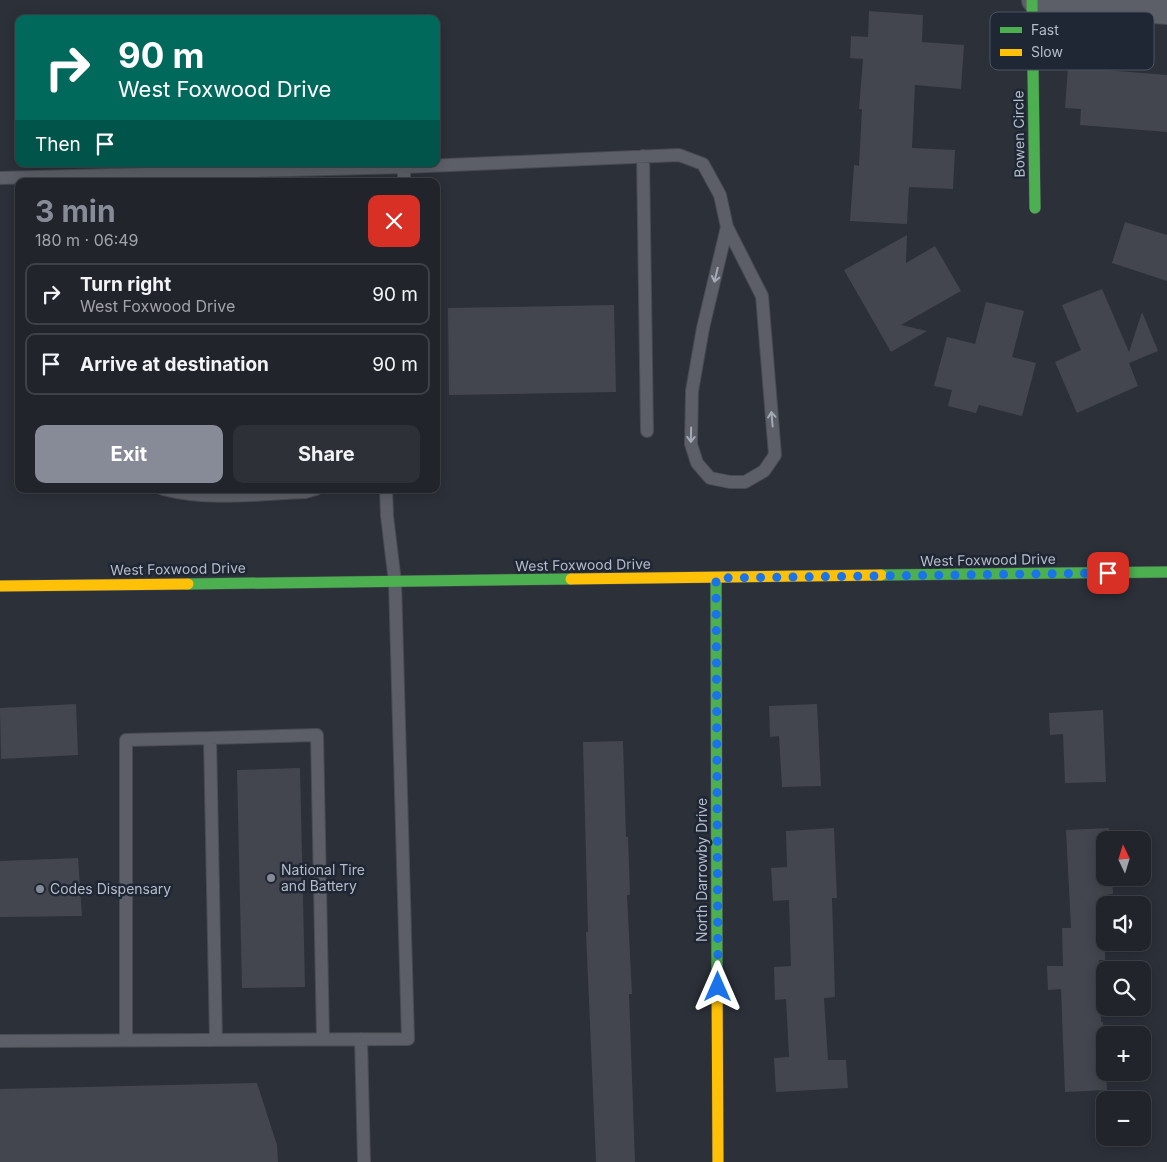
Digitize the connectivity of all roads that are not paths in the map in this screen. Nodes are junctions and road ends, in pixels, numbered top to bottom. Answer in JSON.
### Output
{"nodes":[{"id":1,"x":1033,"y":0,"type":"edge"},
{"id":2,"x":1167,"y":11,"type":"edge"},
{"id":3,"x":1034,"y":70,"type":"edge"},
{"id":4,"x":643,"y":156,"type":"junction"},
{"id":5,"x":440,"y":165,"type":"edge"},
{"id":6,"x":404,"y":167,"type":"joint"},
{"id":7,"x":185,"y":177,"type":"edge"},
{"id":8,"x":0,"y":178,"type":"edge"},
{"id":9,"x":117,"y":178,"type":"edge"},
{"id":10,"x":404,"y":178,"type":"edge"},
{"id":11,"x":15,"y":179,"type":"edge"},
{"id":12,"x":1035,"y":208,"type":"dead end"},
{"id":13,"x":727,"y":227,"type":"junction"},
{"id":14,"x":646,"y":431,"type":"dead end"},
{"id":15,"x":180,"y":493,"type":"edge"},
{"id":16,"x":273,"y":493,"type":"edge"},
{"id":17,"x":386,"y":493,"type":"edge"},
{"id":18,"x":1167,"y":572,"type":"edge"},
{"id":19,"x":716,"y":578,"type":"junction"},
{"id":20,"x":395,"y":582,"type":"junction"},
{"id":21,"x":0,"y":586,"type":"edge"},
{"id":22,"x":210,"y":738,"type":"junction"},
{"id":23,"x":323,"y":1039,"type":"junction"},
{"id":24,"x":361,"y":1039,"type":"junction"},
{"id":25,"x":126,"y":1040,"type":"junction"},
{"id":26,"x":216,"y":1040,"type":"junction"},
{"id":27,"x":0,"y":1041,"type":"edge"},
{"id":28,"x":364,"y":1162,"type":"edge"},
{"id":29,"x":718,"y":1162,"type":"edge"}],
"edges":[{"from":1,"to":2,"type":"street"},
{"from":3,"to":12,"type":"main road","name":"Bowen Circle"},
{"from":4,"to":5,"type":"lane"},
{"from":4,"to":13,"type":"lane"},
{"from":4,"to":14,"type":"lane"},
{"from":6,"to":7,"type":"lane"},
{"from":6,"to":10,"type":"lane"},
{"from":7,"to":9,"type":"lane"},
{"from":8,"to":11,"type":"lane"},
{"from":13,"to":13,"type":"lane","one_way":true},
{"from":15,"to":16,"type":"lane"},
{"from":17,"to":20,"type":"lane"},
{"from":18,"to":19,"type":"main road","name":"West Foxwood Drive"},
{"from":19,"to":20,"type":"main road","name":"West Foxwood Drive"},
{"from":19,"to":29,"type":"main road","name":"North Darrowby Drive"},
{"from":20,"to":21,"type":"main road","name":"West Foxwood Drive"},
{"from":20,"to":24,"type":"lane"},
{"from":22,"to":23,"type":"lane"},
{"from":22,"to":25,"type":"lane"},
{"from":22,"to":26,"type":"lane"},
{"from":23,"to":24,"type":"lane"},
{"from":23,"to":26,"type":"lane"},
{"from":24,"to":28,"type":"lane"},
{"from":25,"to":26,"type":"lane"},
{"from":25,"to":27,"type":"lane"}]}
